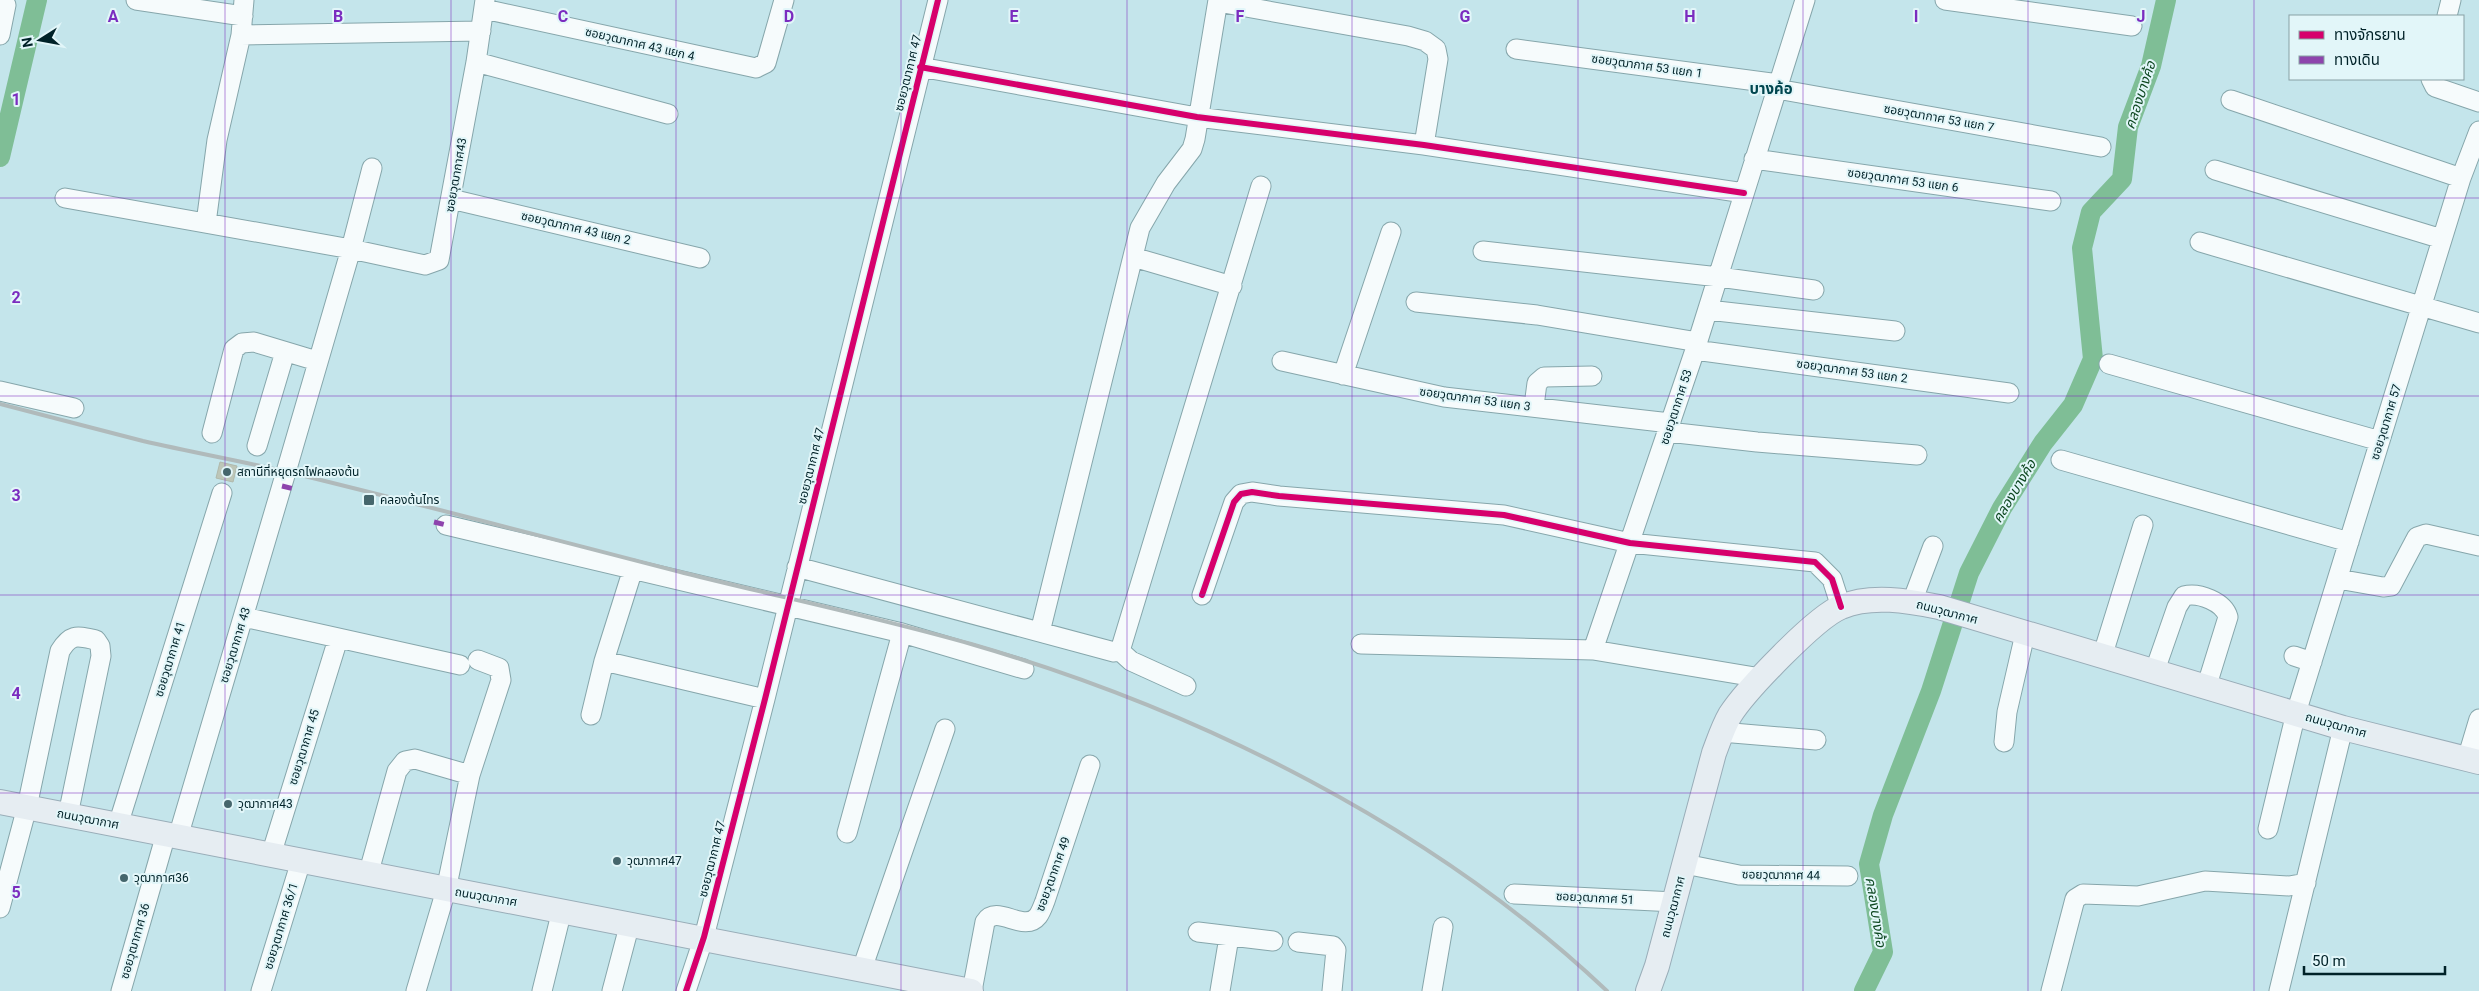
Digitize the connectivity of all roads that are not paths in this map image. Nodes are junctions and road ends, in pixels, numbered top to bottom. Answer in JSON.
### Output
{"nodes":[{"id":1,"x":136,"y":0,"type":"edge"},
{"id":2,"x":784,"y":0,"type":"edge"},
{"id":3,"x":938,"y":0,"type":"edge"},
{"id":4,"x":1804,"y":0,"type":"edge"},
{"id":5,"x":1946,"y":0,"type":"edge"},
{"id":6,"x":2451,"y":0,"type":"edge"},
{"id":7,"x":1218,"y":1,"type":"edge"},
{"id":8,"x":485,"y":4,"type":"edge"},
{"id":9,"x":6,"y":5,"type":"dead end"},
{"id":10,"x":244,"y":8,"type":"edge"},
{"id":11,"x":2447,"y":15,"type":"edge"},
{"id":12,"x":2132,"y":26,"type":"dead end"},
{"id":13,"x":481,"y":31,"type":"junction"},
{"id":14,"x":0,"y":35,"type":"edge"},
{"id":15,"x":241,"y":35,"type":"junction"},
{"id":16,"x":1516,"y":49,"type":"dead end"},
{"id":17,"x":476,"y":62,"type":"junction"},
{"id":18,"x":920,"y":67,"type":"junction"},
{"id":19,"x":2432,"y":80,"type":"edge"},
{"id":20,"x":1778,"y":86,"type":"junction"},
{"id":21,"x":2231,"y":100,"type":"dead end"},
{"id":22,"x":2479,"y":102,"type":"edge"},
{"id":23,"x":668,"y":114,"type":"dead end"},
{"id":24,"x":1197,"y":117,"type":"junction"},
{"id":25,"x":2479,"y":131,"type":"edge"},
{"id":26,"x":1424,"y":145,"type":"junction"},
{"id":27,"x":2101,"y":146,"type":"dead end"},
{"id":28,"x":1754,"y":159,"type":"junction"},
{"id":29,"x":372,"y":168,"type":"dead end"},
{"id":30,"x":2215,"y":170,"type":"dead end"},
{"id":31,"x":2461,"y":178,"type":"junction"},
{"id":32,"x":1261,"y":186,"type":"dead end"},
{"id":33,"x":1744,"y":193,"type":"junction"},
{"id":34,"x":66,"y":198,"type":"dead end"},
{"id":35,"x":451,"y":199,"type":"junction"},
{"id":36,"x":2051,"y":201,"type":"dead end"},
{"id":37,"x":206,"y":223,"type":"junction"},
{"id":38,"x":1391,"y":232,"type":"dead end"},
{"id":39,"x":2442,"y":239,"type":"junction"},
{"id":40,"x":2200,"y":242,"type":"dead end"},
{"id":41,"x":351,"y":249,"type":"junction"},
{"id":42,"x":1483,"y":251,"type":"dead end"},
{"id":43,"x":1133,"y":257,"type":"junction"},
{"id":44,"x":700,"y":258,"type":"dead end"},
{"id":45,"x":1719,"y":277,"type":"junction"},
{"id":46,"x":1232,"y":286,"type":"junction"},
{"id":47,"x":1814,"y":290,"type":"dead end"},
{"id":48,"x":1416,"y":302,"type":"dead end"},
{"id":49,"x":2421,"y":306,"type":"junction"},
{"id":50,"x":1708,"y":310,"type":"junction"},
{"id":51,"x":2479,"y":322,"type":"edge"},
{"id":52,"x":1895,"y":331,"type":"dead end"},
{"id":53,"x":1696,"y":346,"type":"junction"},
{"id":54,"x":285,"y":352,"type":"junction"},
{"id":55,"x":317,"y":361,"type":"junction"},
{"id":56,"x":1282,"y":361,"type":"dead end"},
{"id":57,"x":2109,"y":364,"type":"dead end"},
{"id":58,"x":1343,"y":375,"type":"junction"},
{"id":59,"x":1592,"y":376,"type":"dead end"},
{"id":60,"x":0,"y":391,"type":"edge"},
{"id":61,"x":2009,"y":393,"type":"dead end"},
{"id":62,"x":1534,"y":406,"type":"junction"},
{"id":63,"x":74,"y":408,"type":"dead end"},
{"id":64,"x":1669,"y":427,"type":"junction"},
{"id":65,"x":212,"y":433,"type":"dead end"},
{"id":66,"x":2380,"y":441,"type":"junction"},
{"id":67,"x":257,"y":446,"type":"dead end"},
{"id":68,"x":1917,"y":455,"type":"dead end"},
{"id":69,"x":2061,"y":460,"type":"dead end"},
{"id":70,"x":222,"y":493,"type":"dead end"},
{"id":71,"x":446,"y":525,"type":"dead end"},
{"id":72,"x":2143,"y":525,"type":"dead end"},
{"id":73,"x":2349,"y":542,"type":"junction"},
{"id":74,"x":1630,"y":543,"type":"junction"},
{"id":75,"x":1933,"y":546,"type":"dead end"},
{"id":76,"x":2479,"y":546,"type":"edge"},
{"id":77,"x":798,"y":567,"type":"junction"},
{"id":78,"x":633,"y":569,"type":"junction"},
{"id":79,"x":2338,"y":579,"type":"junction"},
{"id":80,"x":1202,"y":595,"type":"dead end"},
{"id":81,"x":1912,"y":602,"type":"junction"},
{"id":82,"x":788,"y":606,"type":"junction"},
{"id":83,"x":1841,"y":607,"type":"junction"},
{"id":84,"x":244,"y":617,"type":"junction"},
{"id":85,"x":1040,"y":632,"type":"junction"},
{"id":86,"x":902,"y":633,"type":"junction"},
{"id":87,"x":2025,"y":634,"type":"junction"},
{"id":88,"x":338,"y":639,"type":"junction"},
{"id":89,"x":1361,"y":644,"type":"dead end"},
{"id":90,"x":1593,"y":650,"type":"junction"},
{"id":91,"x":1120,"y":651,"type":"junction"},
{"id":92,"x":2294,"y":656,"type":"dead end"},
{"id":93,"x":2102,"y":657,"type":"junction"},
{"id":94,"x":604,"y":661,"type":"junction"},
{"id":95,"x":2312,"y":662,"type":"junction"},
{"id":96,"x":1024,"y":669,"type":"dead end"},
{"id":97,"x":2154,"y":673,"type":"junction"},
{"id":98,"x":1761,"y":678,"type":"junction"},
{"id":99,"x":1186,"y":686,"type":"dead end"},
{"id":100,"x":2206,"y":688,"type":"junction"},
{"id":101,"x":765,"y":699,"type":"junction"},
{"id":102,"x":2296,"y":713,"type":"junction"},
{"id":103,"x":591,"y":715,"type":"dead end"},
{"id":104,"x":2479,"y":719,"type":"edge"},
{"id":105,"x":2343,"y":728,"type":"junction"},
{"id":106,"x":945,"y":729,"type":"dead end"},
{"id":107,"x":1721,"y":732,"type":"junction"},
{"id":108,"x":1816,"y":740,"type":"dead end"},
{"id":109,"x":2004,"y":742,"type":"dead end"},
{"id":110,"x":2473,"y":760,"type":"edge"},
{"id":111,"x":1090,"y":765,"type":"dead end"},
{"id":112,"x":470,"y":775,"type":"junction"},
{"id":113,"x":0,"y":802,"type":"edge"},
{"id":114,"x":27,"y":807,"type":"junction"},
{"id":115,"x":68,"y":816,"type":"junction"},
{"id":116,"x":118,"y":825,"type":"junction"},
{"id":117,"x":2268,"y":829,"type":"dead end"},
{"id":118,"x":847,"y":833,"type":"dead end"},
{"id":119,"x":172,"y":835,"type":"junction"},
{"id":120,"x":271,"y":855,"type":"junction"},
{"id":121,"x":301,"y":861,"type":"junction"},
{"id":122,"x":1685,"y":864,"type":"junction"},
{"id":123,"x":368,"y":875,"type":"junction"},
{"id":124,"x":1848,"y":876,"type":"dead end"},
{"id":125,"x":2306,"y":884,"type":"junction"},
{"id":126,"x":446,"y":890,"type":"junction"},
{"id":127,"x":1514,"y":894,"type":"dead end"},
{"id":128,"x":1675,"y":902,"type":"junction"},
{"id":129,"x":0,"y":908,"type":"edge"},
{"id":130,"x":562,"y":910,"type":"junction"},
{"id":131,"x":630,"y":923,"type":"junction"},
{"id":132,"x":1443,"y":927,"type":"dead end"},
{"id":133,"x":1198,"y":932,"type":"dead end"},
{"id":134,"x":1230,"y":936,"type":"junction"},
{"id":135,"x":704,"y":937,"type":"junction"},
{"id":136,"x":1273,"y":941,"type":"dead end"},
{"id":137,"x":1298,"y":942,"type":"dead end"},
{"id":138,"x":862,"y":969,"type":"junction"},
{"id":139,"x":906,"y":984,"type":"edge"},
{"id":140,"x":121,"y":991,"type":"edge"},
{"id":141,"x":261,"y":991,"type":"edge"},
{"id":142,"x":416,"y":991,"type":"edge"},
{"id":143,"x":542,"y":991,"type":"edge"},
{"id":144,"x":612,"y":991,"type":"edge"},
{"id":145,"x":686,"y":991,"type":"edge"},
{"id":146,"x":972,"y":991,"type":"edge"},
{"id":147,"x":1220,"y":991,"type":"edge"},
{"id":148,"x":1332,"y":991,"type":"edge"},
{"id":149,"x":1432,"y":991,"type":"edge"},
{"id":150,"x":1648,"y":991,"type":"edge"},
{"id":151,"x":2052,"y":991,"type":"edge"},
{"id":152,"x":2279,"y":991,"type":"edge"}],
"edges":[{"from":1,"to":10,"type":"street"},
{"from":2,"to":8,"type":"street","name":"ซอยวุฒากาศ 43 แยก 4"},
{"from":3,"to":18,"type":"street","name":"ซอยวุฒากาศ 47"},
{"from":4,"to":20,"type":"street","name":"ซอยวุฒากาศ 53"},
{"from":5,"to":12,"type":"street"},
{"from":6,"to":11,"type":"street"},
{"from":7,"to":24,"type":"street"},
{"from":7,"to":26,"type":"street"},
{"from":8,"to":13,"type":"street","name":"ซอยวุฒากาศ43"},
{"from":9,"to":14,"type":"street"},
{"from":10,"to":15,"type":"street"},
{"from":13,"to":15,"type":"street"},
{"from":13,"to":17,"type":"street","name":"ซอยวุฒากาศ43"},
{"from":15,"to":37,"type":"street"},
{"from":16,"to":20,"type":"street","name":"ซอยวุฒากาศ 53 แยก 1"},
{"from":17,"to":23,"type":"street"},
{"from":17,"to":35,"type":"street","name":"ซอยวุฒากาศ43"},
{"from":18,"to":24,"type":"street"},
{"from":18,"to":77,"type":"street","name":"ซอยวุฒากาศ 47"},
{"from":19,"to":22,"type":"street"},
{"from":20,"to":27,"type":"street","name":"ซอยวุฒากาศ 53 แยก 7"},
{"from":20,"to":28,"type":"street","name":"ซอยวุฒากาศ 53"},
{"from":21,"to":31,"type":"street"},
{"from":24,"to":26,"type":"street"},
{"from":24,"to":43,"type":"street"},
{"from":25,"to":31,"type":"street","name":"ซอยวุฒากาศ 57"},
{"from":26,"to":33,"type":"street"},
{"from":28,"to":33,"type":"street","name":"ซอยวุฒากาศ 53"},
{"from":28,"to":36,"type":"street","name":"ซอยวุฒากาศ 53 แยก 6"},
{"from":29,"to":41,"type":"street"},
{"from":30,"to":39,"type":"street"},
{"from":31,"to":39,"type":"street","name":"ซอยวุฒากาศ 57"},
{"from":32,"to":46,"type":"street"},
{"from":33,"to":45,"type":"street","name":"ซอยวุฒากาศ 53"},
{"from":34,"to":37,"type":"street","name":"ซอยวุฒากาศ43"},
{"from":35,"to":41,"type":"street","name":"ซอยวุฒากาศ43"},
{"from":35,"to":44,"type":"street","name":"ซอยวุฒากาศ 43 แยก 2"},
{"from":37,"to":41,"type":"street","name":"ซอยวุฒากาศ43"},
{"from":38,"to":58,"type":"street"},
{"from":39,"to":49,"type":"street","name":"ซอยวุฒากาศ 57"},
{"from":40,"to":49,"type":"street"},
{"from":41,"to":55,"type":"street"},
{"from":42,"to":45,"type":"street"},
{"from":43,"to":46,"type":"street"},
{"from":43,"to":85,"type":"street"},
{"from":45,"to":47,"type":"street"},
{"from":45,"to":50,"type":"street","name":"ซอยวุฒากาศ 53"},
{"from":46,"to":91,"type":"street"},
{"from":48,"to":53,"type":"street","name":"ซอยวุฒากาศ 53 แยก 2"},
{"from":49,"to":51,"type":"street"},
{"from":49,"to":66,"type":"street","name":"ซอยวุฒากาศ 57"},
{"from":50,"to":52,"type":"street"},
{"from":50,"to":53,"type":"street","name":"ซอยวุฒากาศ 53"},
{"from":53,"to":61,"type":"street","name":"ซอยวุฒากาศ 53 แยก 2"},
{"from":53,"to":64,"type":"street","name":"ซอยวุฒากาศ 53"},
{"from":54,"to":55,"type":"street"},
{"from":54,"to":65,"type":"street"},
{"from":54,"to":67,"type":"street"},
{"from":55,"to":84,"type":"street","name":"ซอยวุฒากาศ 43"},
{"from":56,"to":58,"type":"street","name":"ซอยวุฒากาศ 53 แยก 3"},
{"from":57,"to":66,"type":"street"},
{"from":58,"to":62,"type":"street","name":"ซอยวุฒากาศ 53 แยก 3"},
{"from":59,"to":62,"type":"street"},
{"from":60,"to":63,"type":"street"},
{"from":62,"to":64,"type":"street","name":"ซอยวุฒากาศ 53 แยก 3"},
{"from":64,"to":68,"type":"street","name":"ซอยวุฒากาศ 53 แยก 3"},
{"from":64,"to":74,"type":"street","name":"ซอยวุฒากาศ 53"},
{"from":66,"to":73,"type":"street","name":"ซอยวุฒากาศ 57"},
{"from":69,"to":73,"type":"street"},
{"from":70,"to":116,"type":"street","name":"ซอยวุฒากาศ 41"},
{"from":71,"to":78,"type":"street"},
{"from":72,"to":93,"type":"street"},
{"from":73,"to":79,"type":"street","name":"ซอยวุฒากาศ 57"},
{"from":74,"to":80,"type":"street"},
{"from":74,"to":83,"type":"street"},
{"from":74,"to":90,"type":"street","name":"ซอยวุฒากาศ 53"},
{"from":75,"to":81,"type":"street"},
{"from":76,"to":79,"type":"street"},
{"from":77,"to":82,"type":"street","name":"ซอยวุฒากาศ 47"},
{"from":77,"to":85,"type":"street"},
{"from":78,"to":82,"type":"street"},
{"from":78,"to":94,"type":"street"},
{"from":79,"to":95,"type":"street","name":"ซอยวุฒากาศ 57"},
{"from":81,"to":83,"type":"main road","name":"ถนนวุฒากาศ"},
{"from":81,"to":87,"type":"main road","name":"ถนนวุฒากาศ"},
{"from":82,"to":86,"type":"street"},
{"from":82,"to":101,"type":"street","name":"ซอยวุฒากาศ 47"},
{"from":83,"to":98,"type":"main road","name":"ถนนวุฒากาศ"},
{"from":84,"to":88,"type":"street"},
{"from":84,"to":119,"type":"street","name":"ซอยวุฒากาศ 43"},
{"from":85,"to":91,"type":"street"},
{"from":86,"to":96,"type":"street"},
{"from":86,"to":118,"type":"street"},
{"from":87,"to":93,"type":"main road","name":"ถนนวุฒากาศ"},
{"from":87,"to":109,"type":"street"},
{"from":88,"to":112,"type":"street"},
{"from":88,"to":120,"type":"street","name":"ซอยวุฒากาศ 45"},
{"from":89,"to":90,"type":"street"},
{"from":90,"to":98,"type":"street"},
{"from":91,"to":99,"type":"street"},
{"from":92,"to":95,"type":"street"},
{"from":93,"to":97,"type":"main road","name":"ถนนวุฒากาศ"},
{"from":94,"to":101,"type":"street"},
{"from":94,"to":103,"type":"street"},
{"from":95,"to":102,"type":"street","name":"ซอยวุฒากาศ 57"},
{"from":97,"to":100,"type":"main road","name":"ถนนวุฒากาศ"},
{"from":97,"to":100,"type":"street"},
{"from":98,"to":107,"type":"main road","name":"ถนนวุฒากาศ"},
{"from":100,"to":102,"type":"main road","name":"ถนนวุฒากาศ"},
{"from":101,"to":135,"type":"street","name":"ซอยวุฒากาศ 47"},
{"from":102,"to":105,"type":"main road","name":"ถนนวุฒากาศ"},
{"from":102,"to":117,"type":"street","name":"ซอยวุฒากาศ 57"},
{"from":104,"to":110,"type":"street"},
{"from":105,"to":110,"type":"main road","name":"ถนนวุฒากาศ"},
{"from":105,"to":125,"type":"street"},
{"from":106,"to":138,"type":"street"},
{"from":107,"to":108,"type":"street"},
{"from":107,"to":122,"type":"main road","name":"ถนนวุฒากาศ"},
{"from":111,"to":146,"type":"street","name":"ซอยวุฒากาศ 49"},
{"from":112,"to":123,"type":"street"},
{"from":112,"to":126,"type":"street"},
{"from":113,"to":114,"type":"main road","name":"ถนนวุฒากาศ"},
{"from":114,"to":115,"type":"main road","name":"ถนนวุฒากาศ"},
{"from":114,"to":115,"type":"street"},
{"from":114,"to":129,"type":"street"},
{"from":115,"to":116,"type":"main road","name":"ถนนวุฒากาศ"},
{"from":116,"to":119,"type":"main road","name":"ถนนวุฒากาศ"},
{"from":119,"to":120,"type":"main road","name":"ถนนวุฒากาศ"},
{"from":119,"to":140,"type":"street","name":"ซอยวุฒากาศ 36"},
{"from":120,"to":121,"type":"main road","name":"ถนนวุฒากาศ"},
{"from":121,"to":123,"type":"main road","name":"ถนนวุฒากาศ"},
{"from":121,"to":141,"type":"street","name":"ซอยวุฒากาศ 36/1"},
{"from":122,"to":124,"type":"street","name":"ซอยวุฒากาศ 44"},
{"from":122,"to":128,"type":"main road","name":"ถนนวุฒากาศ"},
{"from":123,"to":126,"type":"main road","name":"ถนนวุฒากาศ"},
{"from":125,"to":151,"type":"street"},
{"from":125,"to":152,"type":"street"},
{"from":126,"to":130,"type":"main road","name":"ถนนวุฒากาศ"},
{"from":126,"to":142,"type":"street"},
{"from":127,"to":128,"type":"street","name":"ซอยวุฒากาศ 51"},
{"from":128,"to":150,"type":"main road","name":"ถนนวุฒากาศ"},
{"from":130,"to":131,"type":"main road","name":"ถนนวุฒากาศ"},
{"from":130,"to":143,"type":"street"},
{"from":131,"to":135,"type":"main road","name":"ถนนวุฒากาศ"},
{"from":131,"to":144,"type":"street"},
{"from":132,"to":149,"type":"street"},
{"from":133,"to":134,"type":"street"},
{"from":134,"to":136,"type":"street"},
{"from":134,"to":147,"type":"street"},
{"from":135,"to":138,"type":"main road","name":"ถนนวุฒากาศ"},
{"from":135,"to":145,"type":"street","name":"ซอยวุฒากาศ 47"},
{"from":137,"to":148,"type":"street"},
{"from":138,"to":139,"type":"main road","name":"ถนนวุฒากาศ"},
{"from":139,"to":146,"type":"main road","name":"ถนนวุฒากาศ"}]}
